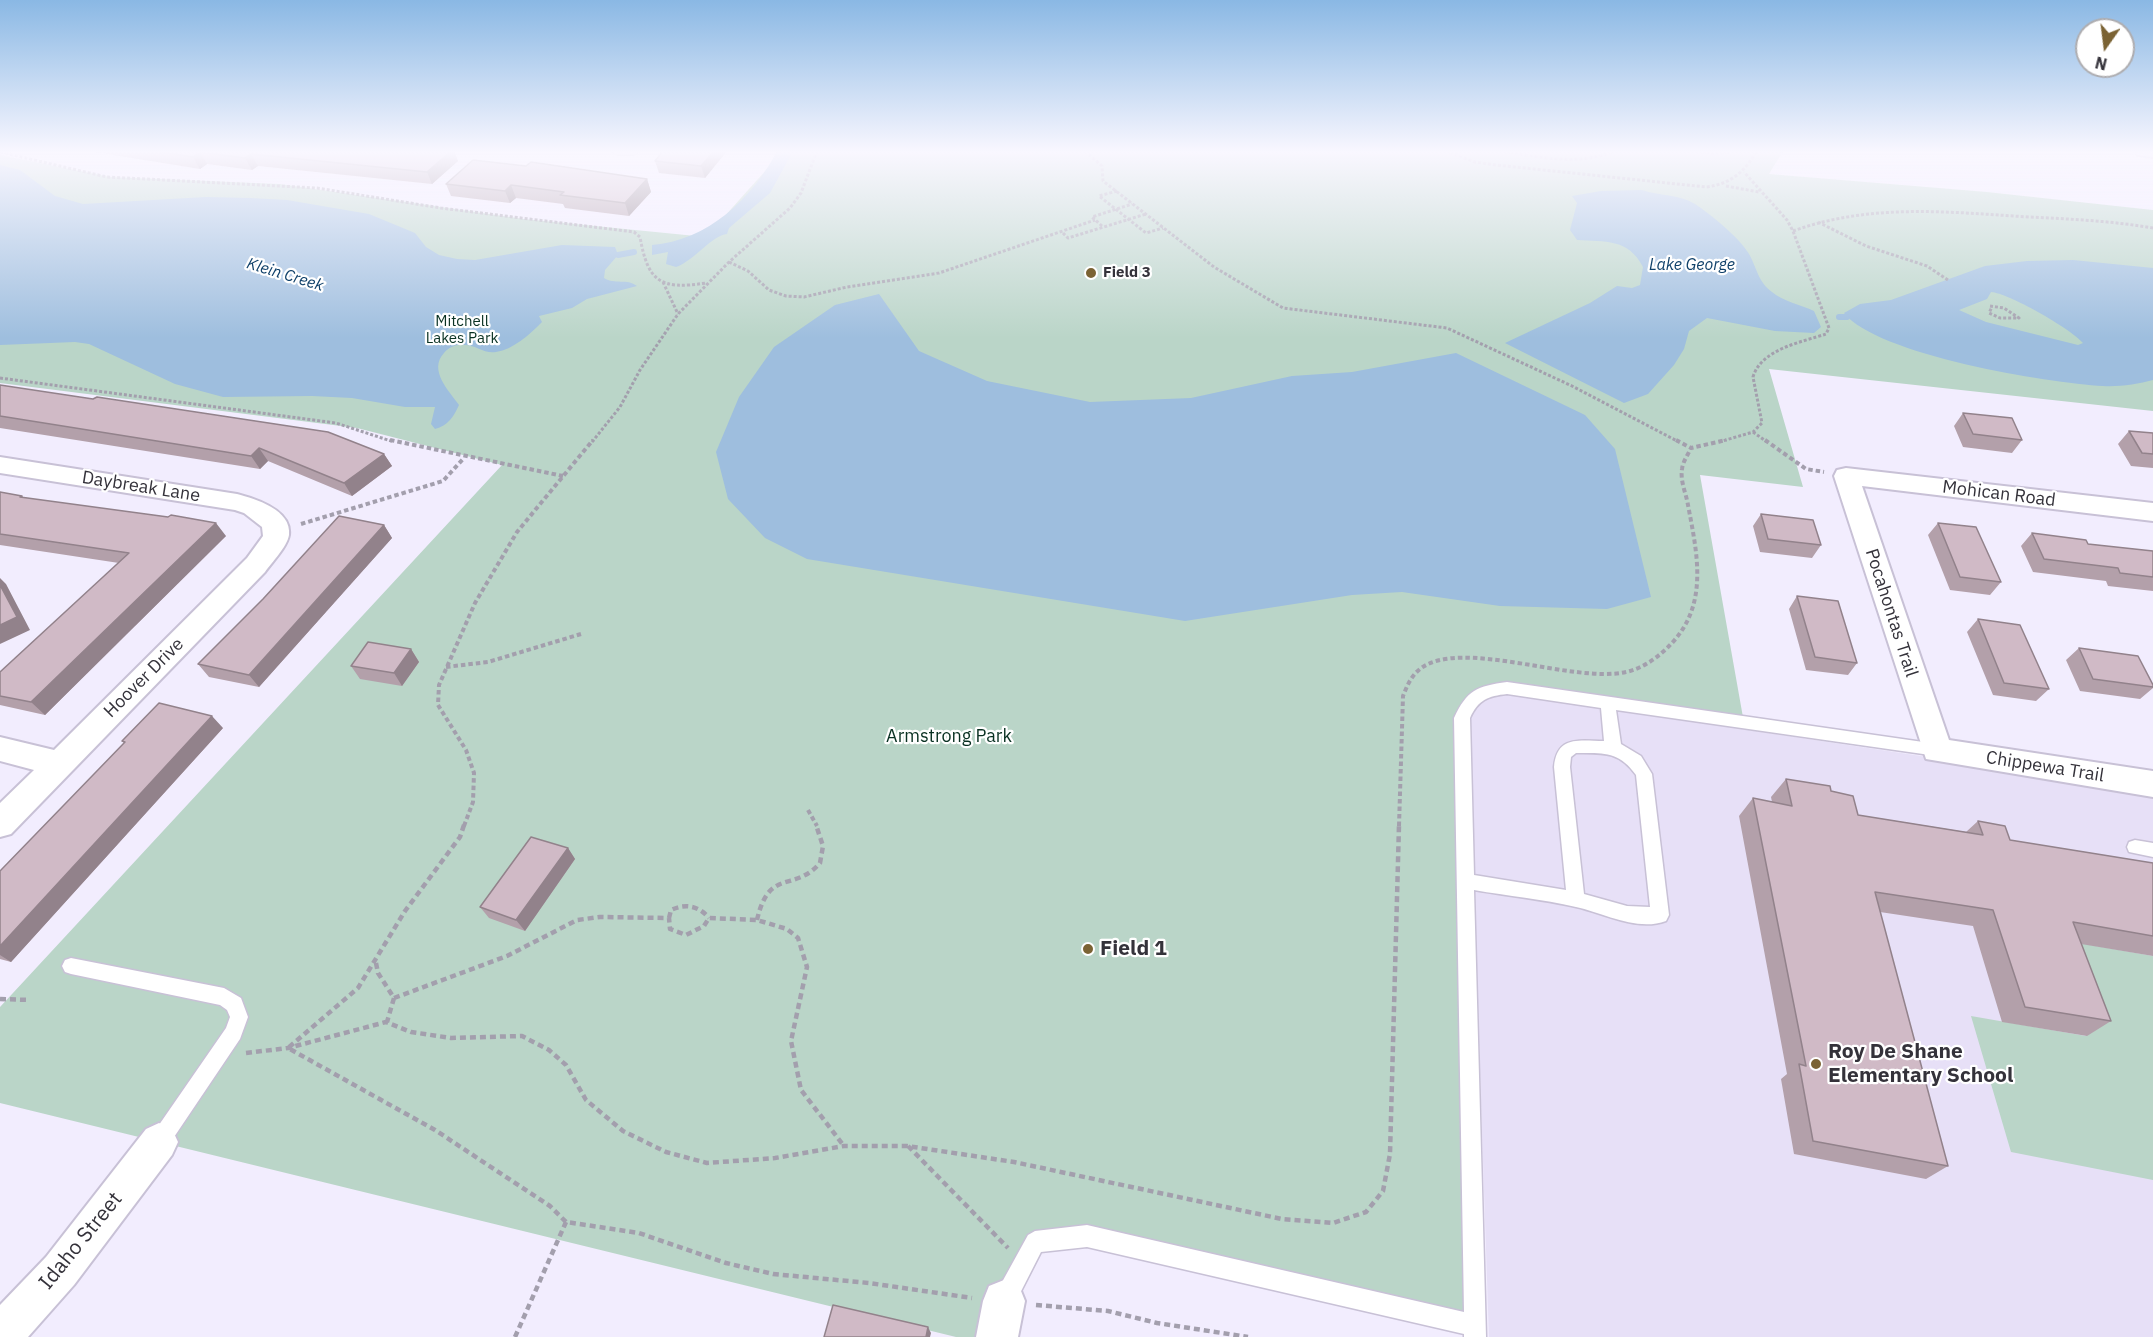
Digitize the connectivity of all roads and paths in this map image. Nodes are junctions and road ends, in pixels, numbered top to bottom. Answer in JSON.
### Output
{"nodes":[{"id":1,"x":484,"y":213,"type":"edge"},
{"id":2,"x":782,"y":213,"type":"edge"},
{"id":3,"x":1104,"y":213,"type":"edge"},
{"id":4,"x":1120,"y":213,"type":"edge"},
{"id":5,"x":1781,"y":213,"type":"edge"},
{"id":6,"x":1921,"y":213,"type":"edge"},
{"id":7,"x":1985,"y":213,"type":"edge"},
{"id":8,"x":1146,"y":214,"type":"joint"},
{"id":9,"x":1095,"y":220,"type":"junction"},
{"id":10,"x":1129,"y":220,"type":"junction"},
{"id":11,"x":1817,"y":222,"type":"junction"},
{"id":12,"x":1102,"y":226,"type":"junction"},
{"id":13,"x":1164,"y":228,"type":"junction"},
{"id":14,"x":2153,"y":228,"type":"edge"},
{"id":15,"x":1792,"y":231,"type":"junction"},
{"id":16,"x":1064,"y":233,"type":"junction"},
{"id":17,"x":729,"y":262,"type":"junction"},
{"id":18,"x":1948,"y":280,"type":"dead end"},
{"id":19,"x":663,"y":282,"type":"junction"},
{"id":20,"x":708,"y":283,"type":"junction"},
{"id":21,"x":1991,"y":307,"type":"joint"},
{"id":22,"x":678,"y":314,"type":"junction"},
{"id":23,"x":0,"y":378,"type":"edge"},
{"id":24,"x":1753,"y":432,"type":"junction"},
{"id":25,"x":1691,"y":448,"type":"junction"},
{"id":26,"x":464,"y":458,"type":"junction"},
{"id":27,"x":0,"y":465,"type":"edge"},
{"id":28,"x":563,"y":476,"type":"junction"},
{"id":29,"x":1846,"y":476,"type":"junction"},
{"id":30,"x":2153,"y":512,"type":"edge"},
{"id":31,"x":275,"y":530,"type":"junction"},
{"id":32,"x":581,"y":634,"type":"dead end"},
{"id":33,"x":446,"y":667,"type":"junction"},
{"id":34,"x":1608,"y":703,"type":"junction"},
{"id":35,"x":1613,"y":747,"type":"junction"},
{"id":36,"x":0,"y":749,"type":"edge"},
{"id":37,"x":1937,"y":750,"type":"junction"},
{"id":38,"x":60,"y":764,"type":"junction"},
{"id":39,"x":2153,"y":783,"type":"edge"},
{"id":40,"x":807,"y":810,"type":"dead end"},
{"id":41,"x":0,"y":824,"type":"edge"},
{"id":42,"x":2135,"y":847,"type":"dead end"},
{"id":43,"x":2153,"y":850,"type":"edge"},
{"id":44,"x":1466,"y":881,"type":"junction"},
{"id":45,"x":1576,"y":899,"type":"junction"},
{"id":46,"x":669,"y":918,"type":"junction"},
{"id":47,"x":709,"y":918,"type":"junction"},
{"id":48,"x":756,"y":920,"type":"junction"},
{"id":49,"x":376,"y":963,"type":"junction"},
{"id":50,"x":71,"y":966,"type":"dead end"},
{"id":51,"x":394,"y":998,"type":"junction"},
{"id":52,"x":0,"y":999,"type":"edge"},
{"id":53,"x":30,"y":1000,"type":"dead end"},
{"id":54,"x":387,"y":1022,"type":"junction"},
{"id":55,"x":288,"y":1048,"type":"junction"},
{"id":56,"x":213,"y":1064,"type":"junction"},
{"id":57,"x":159,"y":1142,"type":"joint"},
{"id":58,"x":844,"y":1146,"type":"junction"},
{"id":59,"x":908,"y":1146,"type":"junction"},
{"id":60,"x":566,"y":1222,"type":"junction"},
{"id":61,"x":1024,"y":1263,"type":"junction"},
{"id":62,"x":1001,"y":1319,"type":"edge"},
{"id":63,"x":1474,"y":1331,"type":"edge"},
{"id":64,"x":0,"y":1336,"type":"edge"},
{"id":65,"x":516,"y":1337,"type":"edge"},
{"id":66,"x":1248,"y":1337,"type":"edge"}],
"edges":[{"from":1,"to":19,"type":"path"},
{"from":2,"to":17,"type":"path"},
{"from":3,"to":9,"type":"path"},
{"from":4,"to":10,"type":"path"},
{"from":5,"to":15,"type":"path"},
{"from":6,"to":11,"type":"path"},
{"from":7,"to":14,"type":"path"},
{"from":8,"to":10,"type":"path"},
{"from":8,"to":13,"type":"path"},
{"from":9,"to":12,"type":"path"},
{"from":9,"to":16,"type":"path"},
{"from":10,"to":12,"type":"path"},
{"from":10,"to":13,"type":"path"},
{"from":11,"to":15,"type":"path"},
{"from":11,"to":18,"type":"path"},
{"from":12,"to":16,"type":"path"},
{"from":13,"to":25,"type":"path"},
{"from":15,"to":24,"type":"path"},
{"from":16,"to":17,"type":"path"},
{"from":17,"to":20,"type":"path"},
{"from":19,"to":20,"type":"path"},
{"from":19,"to":22,"type":"path"},
{"from":20,"to":22,"type":"path"},
{"from":21,"to":21,"type":"path"},
{"from":22,"to":28,"type":"path"},
{"from":23,"to":26,"type":"path"},
{"from":24,"to":25,"type":"path"},
{"from":24,"to":29,"type":"path"},
{"from":25,"to":59,"type":"path"},
{"from":26,"to":28,"type":"path"},
{"from":26,"to":31,"type":"path"},
{"from":27,"to":31,"type":"street","name":"Daybreak Lane"},
{"from":28,"to":33,"type":"path"},
{"from":29,"to":30,"type":"street","name":"Mohican Road"},
{"from":29,"to":37,"type":"street","name":"Pocahontas Trail"},
{"from":31,"to":38,"type":"street","name":"Hoover Drive"},
{"from":32,"to":33,"type":"path"},
{"from":33,"to":49,"type":"path"},
{"from":34,"to":35,"type":"lane"},
{"from":34,"to":37,"type":"lane"},
{"from":34,"to":44,"type":"lane"},
{"from":35,"to":45,"type":"lane"},
{"from":35,"to":45,"type":"lane"},
{"from":36,"to":38,"type":"street"},
{"from":37,"to":39,"type":"street","name":"Chippewa Trail"},
{"from":38,"to":41,"type":"street","name":"Hoover Drive"},
{"from":40,"to":48,"type":"path"},
{"from":42,"to":43,"type":"lane"},
{"from":44,"to":45,"type":"lane"},
{"from":44,"to":63,"type":"lane"},
{"from":46,"to":47,"type":"path"},
{"from":46,"to":47,"type":"path"},
{"from":46,"to":51,"type":"path"},
{"from":47,"to":48,"type":"path"},
{"from":48,"to":58,"type":"path"},
{"from":49,"to":51,"type":"path"},
{"from":49,"to":55,"type":"path"},
{"from":50,"to":56,"type":"lane"},
{"from":51,"to":54,"type":"path"},
{"from":52,"to":53,"type":"path"},
{"from":54,"to":55,"type":"path"},
{"from":54,"to":58,"type":"path"},
{"from":55,"to":56,"type":"path"},
{"from":55,"to":60,"type":"path"},
{"from":56,"to":57,"type":"lane"},
{"from":57,"to":64,"type":"street","name":"Idaho Street"},
{"from":58,"to":59,"type":"path"},
{"from":59,"to":61,"type":"path"},
{"from":60,"to":62,"type":"path"},
{"from":60,"to":65,"type":"path"},
{"from":61,"to":62,"type":"lane"},
{"from":61,"to":63,"type":"lane"},
{"from":62,"to":66,"type":"path"}]}
